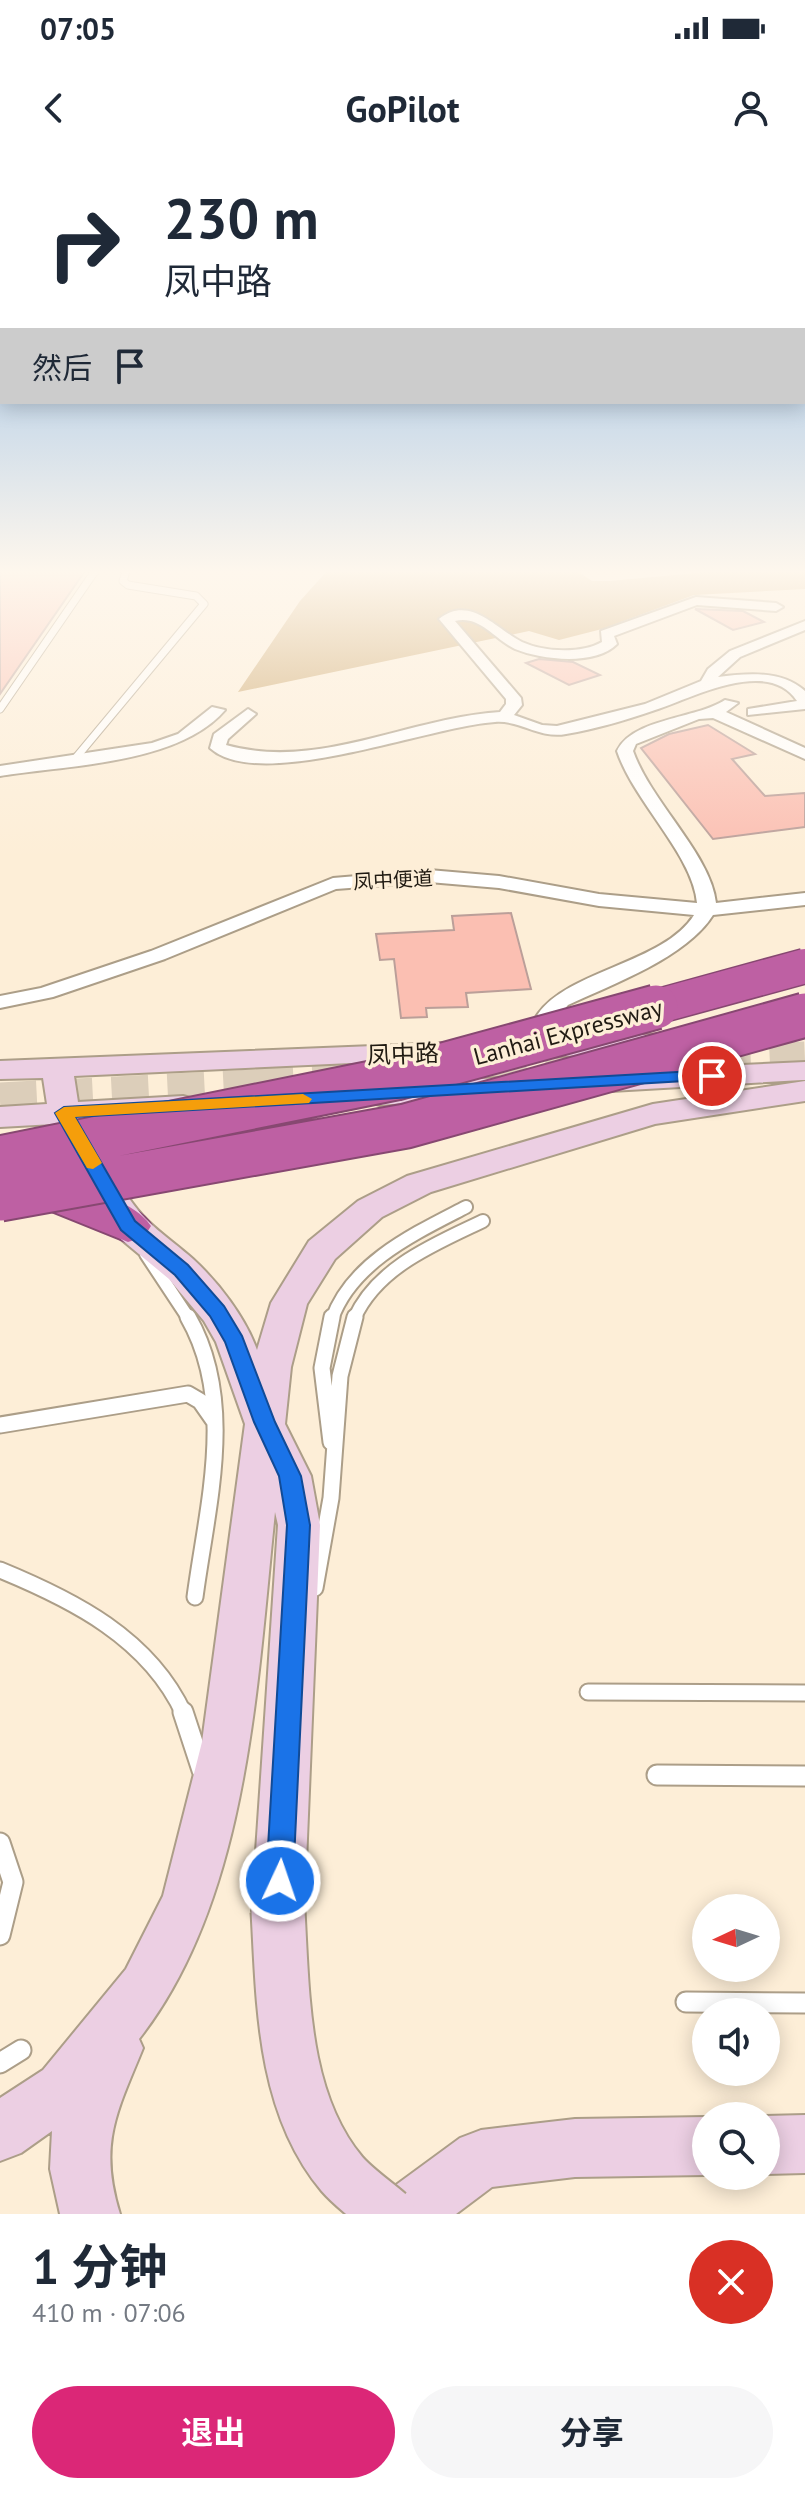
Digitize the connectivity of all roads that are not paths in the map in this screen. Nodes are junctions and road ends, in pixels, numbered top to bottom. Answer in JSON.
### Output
{"nodes":[{"id":1,"x":25,"y":667,"type":"edge"},
{"id":2,"x":152,"y":667,"type":"edge"},
{"id":3,"x":485,"y":667,"type":"edge"},
{"id":4,"x":717,"y":667,"type":"edge"},
{"id":5,"x":728,"y":667,"type":"edge"},
{"id":6,"x":710,"y":677,"type":"junction"},
{"id":7,"x":723,"y":708,"type":"junction"},
{"id":8,"x":0,"y":709,"type":"edge"},
{"id":9,"x":217,"y":710,"type":"dead end"},
{"id":10,"x":753,"y":712,"type":"junction"},
{"id":11,"x":248,"y":714,"type":"dead end"},
{"id":12,"x":504,"y":717,"type":"junction"},
{"id":13,"x":782,"y":723,"type":"dead end"},
{"id":14,"x":805,"y":754,"type":"edge"},
{"id":15,"x":74,"y":760,"type":"junction"},
{"id":16,"x":0,"y":771,"type":"edge"},
{"id":17,"x":805,"y":899,"type":"edge"},
{"id":18,"x":706,"y":910,"type":"junction"},
{"id":19,"x":805,"y":952,"type":"edge"},
{"id":20,"x":805,"y":966,"type":"edge"},
{"id":21,"x":767,"y":979,"type":"junction"},
{"id":22,"x":0,"y":1002,"type":"edge"},
{"id":23,"x":805,"y":1015,"type":"edge"},
{"id":24,"x":805,"y":1037,"type":"edge"},
{"id":25,"x":537,"y":1048,"type":"junction"},
{"id":26,"x":57,"y":1067,"type":"junction"},
{"id":27,"x":0,"y":1070,"type":"edge"},
{"id":28,"x":805,"y":1070,"type":"edge"},
{"id":29,"x":805,"y":1091,"type":"edge"},
{"id":30,"x":64,"y":1113,"type":"junction"},
{"id":31,"x":0,"y":1117,"type":"edge"},
{"id":32,"x":0,"y":1158,"type":"edge"},
{"id":33,"x":0,"y":1179,"type":"edge"},
{"id":34,"x":0,"y":1199,"type":"edge"},
{"id":35,"x":466,"y":1207,"type":"dead end"},
{"id":36,"x":483,"y":1221,"type":"dead end"},
{"id":37,"x":128,"y":1226,"type":"junction"},
{"id":38,"x":214,"y":1421,"type":"junction"},
{"id":39,"x":264,"y":1422,"type":"junction"},
{"id":40,"x":0,"y":1425,"type":"edge"},
{"id":41,"x":334,"y":1469,"type":"junction"},
{"id":42,"x":0,"y":1570,"type":"edge"},
{"id":43,"x":195,"y":1597,"type":"dead end"},
{"id":44,"x":588,"y":1692,"type":"dead end"},
{"id":45,"x":805,"y":1693,"type":"edge"},
{"id":46,"x":290,"y":1701,"type":"junction"},
{"id":47,"x":657,"y":1775,"type":"dead end"},
{"id":48,"x":805,"y":1776,"type":"edge"},
{"id":49,"x":209,"y":1820,"type":"junction"},
{"id":50,"x":0,"y":1843,"type":"edge"},
{"id":51,"x":0,"y":1935,"type":"edge"},
{"id":52,"x":145,"y":1988,"type":"junction"},
{"id":53,"x":686,"y":2002,"type":"dead end"},
{"id":54,"x":805,"y":2003,"type":"edge"},
{"id":55,"x":21,"y":2050,"type":"dead end"},
{"id":56,"x":0,"y":2063,"type":"edge"},
{"id":57,"x":0,"y":2132,"type":"edge"},
{"id":58,"x":805,"y":2144,"type":"edge"},
{"id":59,"x":780,"y":2145,"type":"edge"},
{"id":60,"x":692,"y":2146,"type":"edge"},
{"id":61,"x":90,"y":2214,"type":"edge"},
{"id":62,"x":388,"y":2214,"type":"edge"},
{"id":63,"x":406,"y":2214,"type":"edge"}],
"edges":[{"from":1,"to":8,"type":"lane"},
{"from":2,"to":15,"type":"lane"},
{"from":3,"to":12,"type":"street"},
{"from":4,"to":6,"type":"street"},
{"from":5,"to":6,"type":"street"},
{"from":6,"to":7,"type":"street"},
{"from":6,"to":10,"type":"street"},
{"from":6,"to":12,"type":"street"},
{"from":7,"to":10,"type":"street"},
{"from":7,"to":14,"type":"street"},
{"from":7,"to":18,"type":"street"},
{"from":9,"to":15,"type":"street"},
{"from":10,"to":13,"type":"street"},
{"from":11,"to":12,"type":"street"},
{"from":15,"to":16,"type":"street"},
{"from":17,"to":18,"type":"street","name":"凤中便道"},
{"from":18,"to":22,"type":"street","name":"凤中便道"},
{"from":18,"to":25,"type":"street"},
{"from":19,"to":21,"type":"highway","bridge":true},
{"from":20,"to":21,"type":"highway","name":"Lanhai Expressway","bridge":true},
{"from":21,"to":32,"type":"highway","name":"Lanhai Expressway","bridge":true},
{"from":23,"to":34,"type":"highway","name":"Lanhai Expressway","bridge":true},
{"from":24,"to":25,"type":"main road","name":"凤中路"},
{"from":25,"to":26,"type":"main road","name":"凤中路"},
{"from":26,"to":27,"type":"main road","name":"凤中路"},
{"from":26,"to":30,"type":"main road"},
{"from":28,"to":30,"type":"main road","name":"凤中路"},
{"from":29,"to":39,"type":"main road"},
{"from":30,"to":31,"type":"main road","name":"凤中路"},
{"from":30,"to":37,"type":"main road"},
{"from":33,"to":37,"type":"highway"},
{"from":35,"to":41,"type":"lane"},
{"from":36,"to":41,"type":"lane"},
{"from":37,"to":38,"type":"lane"},
{"from":37,"to":39,"type":"main road"},
{"from":38,"to":40,"type":"lane"},
{"from":38,"to":43,"type":"lane"},
{"from":39,"to":46,"type":"main road"},
{"from":39,"to":49,"type":"main road"},
{"from":41,"to":46,"type":"lane"},
{"from":42,"to":49,"type":"lane"},
{"from":44,"to":45,"type":"lane"},
{"from":46,"to":62,"type":"main road","bridge":true},
{"from":47,"to":48,"type":"lane"},
{"from":49,"to":52,"type":"main road"},
{"from":50,"to":51,"type":"lane"},
{"from":52,"to":57,"type":"main road"},
{"from":52,"to":61,"type":"main road"},
{"from":53,"to":54,"type":"lane"},
{"from":55,"to":56,"type":"lane"},
{"from":58,"to":59,"type":"main road"},
{"from":60,"to":63,"type":"main road"}]}
